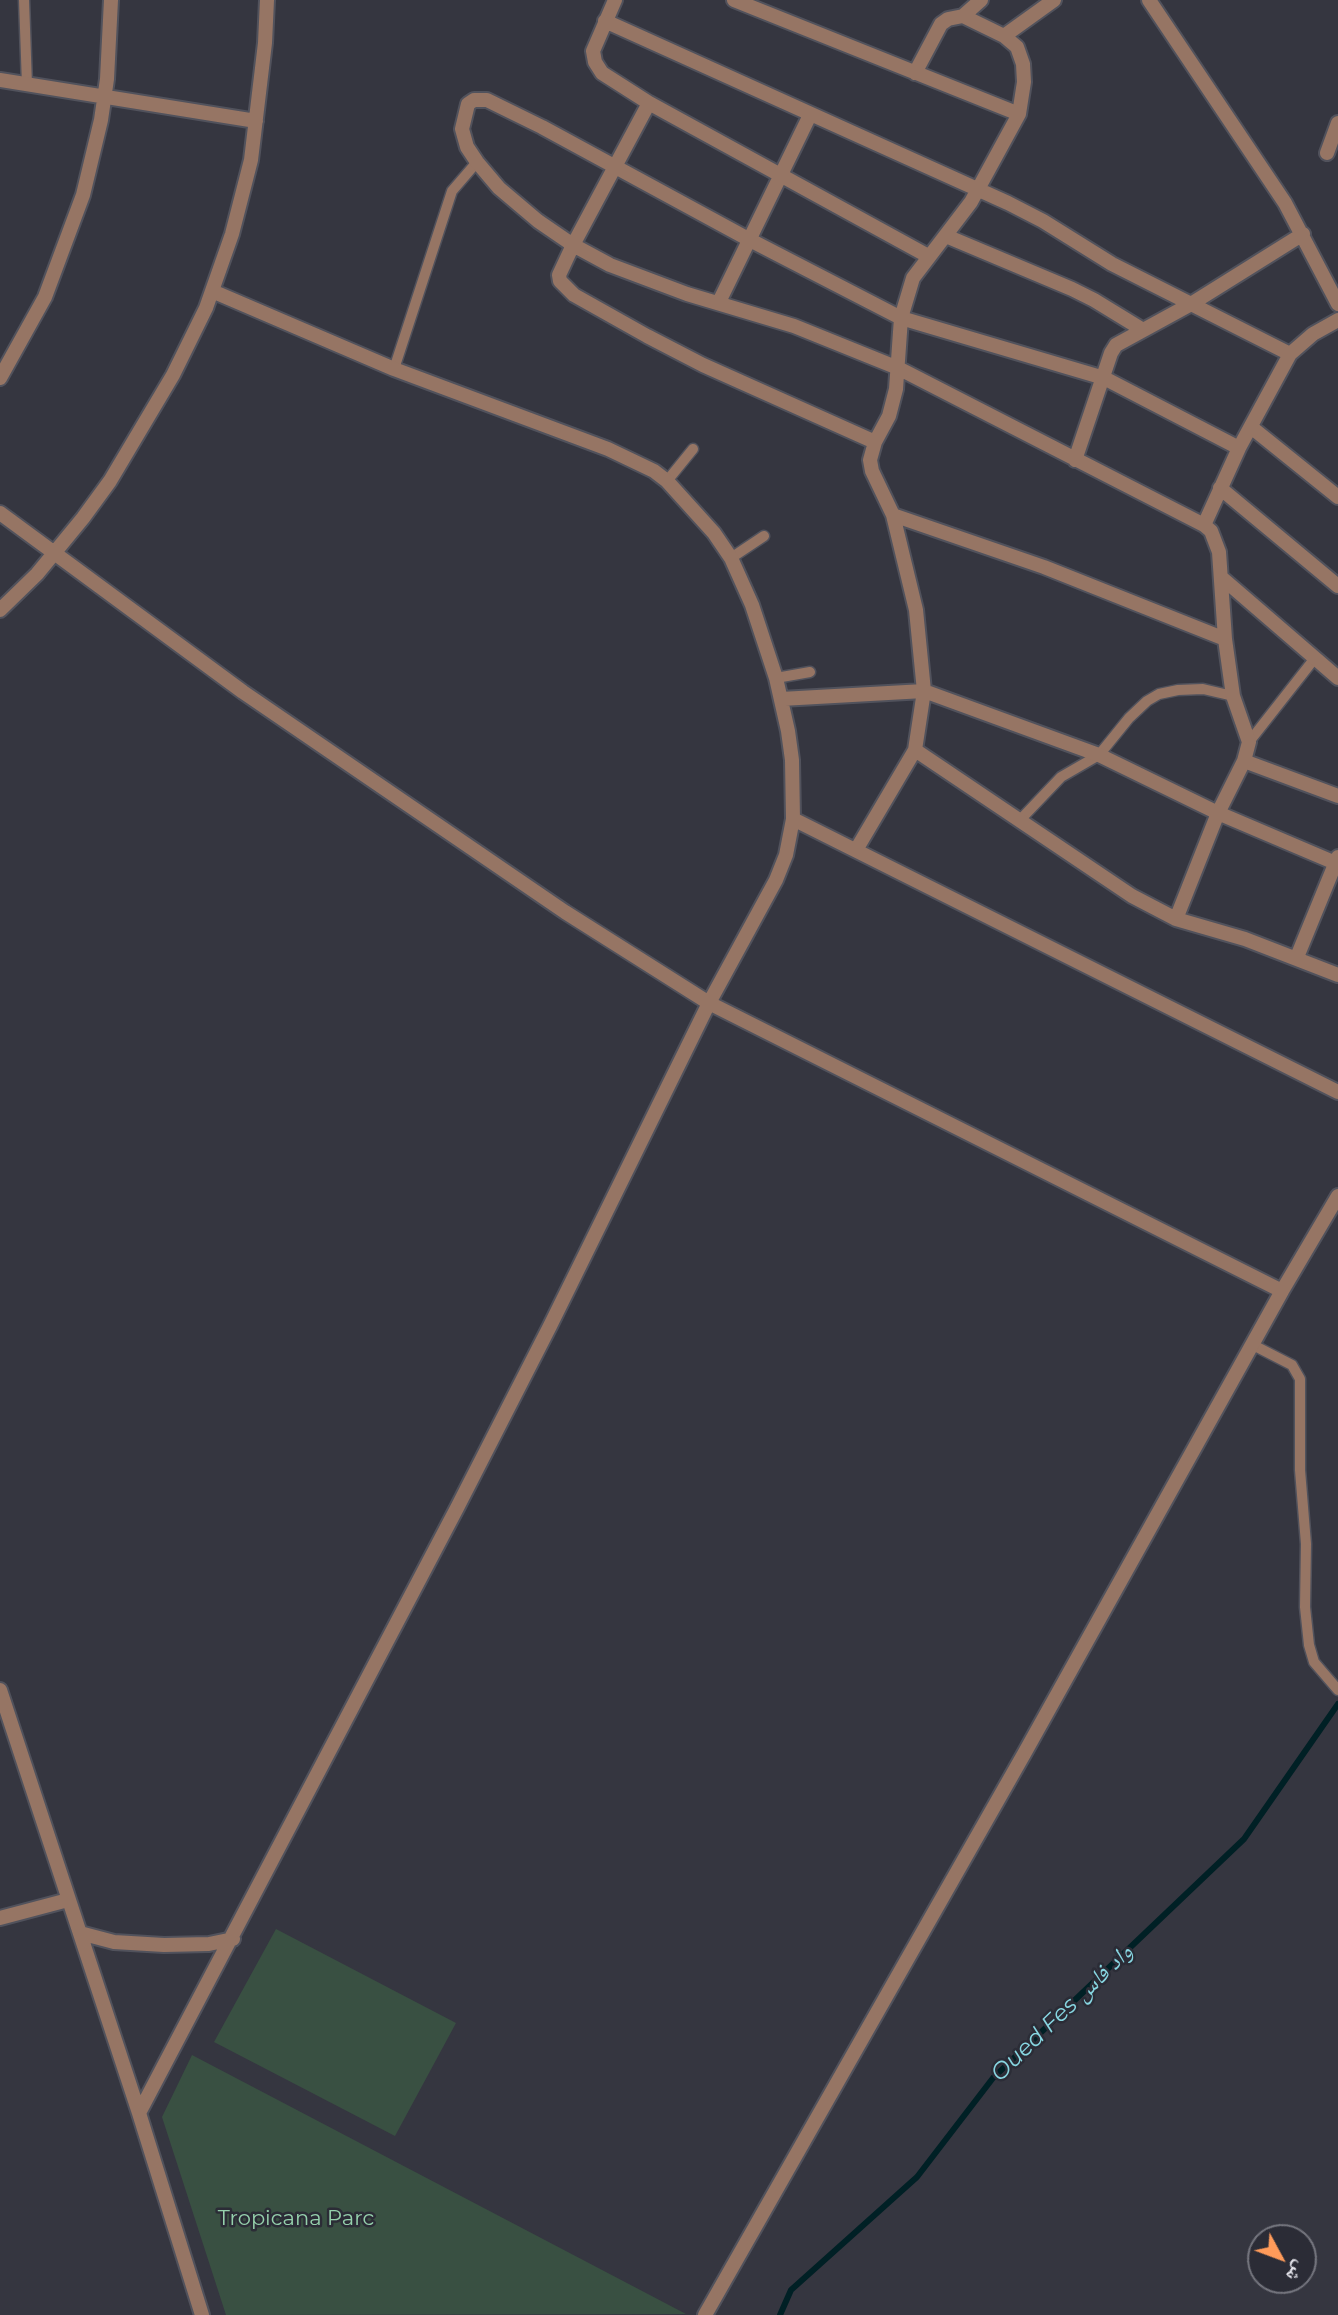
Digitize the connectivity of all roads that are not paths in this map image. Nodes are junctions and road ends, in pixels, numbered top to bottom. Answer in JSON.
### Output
{"nodes":[{"id":1,"x":24,"y":0,"type":"edge"},
{"id":2,"x":111,"y":0,"type":"edge"},
{"id":3,"x":267,"y":0,"type":"edge"},
{"id":4,"x":615,"y":0,"type":"edge"},
{"id":5,"x":734,"y":0,"type":"edge"},
{"id":6,"x":981,"y":0,"type":"edge"},
{"id":7,"x":1054,"y":0,"type":"edge"},
{"id":8,"x":1149,"y":0,"type":"edge"},
{"id":9,"x":963,"y":16,"type":"junction"},
{"id":10,"x":605,"y":21,"type":"junction"},
{"id":11,"x":1004,"y":36,"type":"junction"},
{"id":12,"x":915,"y":73,"type":"junction"},
{"id":13,"x":0,"y":80,"type":"edge"},
{"id":14,"x":27,"y":85,"type":"junction"},
{"id":15,"x":105,"y":97,"type":"junction"},
{"id":16,"x":649,"y":103,"type":"junction"},
{"id":17,"x":1019,"y":114,"type":"junction"},
{"id":18,"x":810,"y":115,"type":"junction"},
{"id":19,"x":256,"y":121,"type":"junction"},
{"id":20,"x":1338,"y":123,"type":"edge"},
{"id":21,"x":1327,"y":153,"type":"dead end"},
{"id":22,"x":477,"y":162,"type":"junction"},
{"id":23,"x":615,"y":168,"type":"junction"},
{"id":24,"x":781,"y":177,"type":"junction"},
{"id":25,"x":977,"y":190,"type":"junction"},
{"id":26,"x":1303,"y":234,"type":"junction"},
{"id":27,"x":946,"y":236,"type":"junction"},
{"id":28,"x":750,"y":240,"type":"junction"},
{"id":29,"x":573,"y":245,"type":"junction"},
{"id":30,"x":928,"y":256,"type":"junction"},
{"id":31,"x":212,"y":291,"type":"junction"},
{"id":32,"x":719,"y":302,"type":"junction"},
{"id":33,"x":1191,"y":304,"type":"junction"},
{"id":34,"x":1338,"y":304,"type":"edge"},
{"id":35,"x":901,"y":318,"type":"junction"},
{"id":36,"x":1338,"y":320,"type":"edge"},
{"id":37,"x":1143,"y":330,"type":"junction"},
{"id":38,"x":1290,"y":354,"type":"junction"},
{"id":39,"x":898,"y":368,"type":"junction"},
{"id":40,"x":394,"y":369,"type":"junction"},
{"id":41,"x":1104,"y":377,"type":"junction"},
{"id":42,"x":0,"y":378,"type":"edge"},
{"id":43,"x":1251,"y":427,"type":"junction"},
{"id":44,"x":875,"y":443,"type":"junction"},
{"id":45,"x":1240,"y":448,"type":"junction"},
{"id":46,"x":693,"y":449,"type":"dead end"},
{"id":47,"x":1075,"y":460,"type":"junction"},
{"id":48,"x":667,"y":481,"type":"junction"},
{"id":49,"x":1220,"y":488,"type":"junction"},
{"id":50,"x":1338,"y":498,"type":"edge"},
{"id":51,"x":0,"y":513,"type":"edge"},
{"id":52,"x":893,"y":515,"type":"junction"},
{"id":53,"x":1204,"y":525,"type":"junction"},
{"id":54,"x":764,"y":536,"type":"dead end"},
{"id":55,"x":54,"y":553,"type":"junction"},
{"id":56,"x":731,"y":558,"type":"junction"},
{"id":57,"x":1222,"y":578,"type":"junction"},
{"id":58,"x":1338,"y":586,"type":"edge"},
{"id":59,"x":0,"y":610,"type":"edge"},
{"id":60,"x":1225,"y":639,"type":"junction"},
{"id":61,"x":1315,"y":658,"type":"junction"},
{"id":62,"x":810,"y":673,"type":"dead end"},
{"id":63,"x":776,"y":678,"type":"junction"},
{"id":64,"x":1338,"y":678,"type":"edge"},
{"id":65,"x":924,"y":691,"type":"junction"},
{"id":66,"x":1233,"y":696,"type":"junction"},
{"id":67,"x":781,"y":699,"type":"junction"},
{"id":68,"x":1249,"y":742,"type":"junction"},
{"id":69,"x":915,"y":750,"type":"junction"},
{"id":70,"x":1099,"y":755,"type":"junction"},
{"id":71,"x":1244,"y":761,"type":"junction"},
{"id":72,"x":1338,"y":796,"type":"edge"},
{"id":73,"x":1218,"y":813,"type":"junction"},
{"id":74,"x":793,"y":819,"type":"junction"},
{"id":75,"x":1020,"y":821,"type":"junction"},
{"id":76,"x":856,"y":850,"type":"junction"},
{"id":77,"x":1337,"y":862,"type":"edge"},
{"id":78,"x":1176,"y":919,"type":"junction"},
{"id":79,"x":1297,"y":957,"type":"junction"},
{"id":80,"x":1338,"y":975,"type":"edge"},
{"id":81,"x":709,"y":1003,"type":"junction"},
{"id":82,"x":1338,"y":1092,"type":"edge"},
{"id":83,"x":1338,"y":1196,"type":"edge"},
{"id":84,"x":1282,"y":1292,"type":"junction"},
{"id":85,"x":1254,"y":1345,"type":"junction"},
{"id":86,"x":0,"y":1690,"type":"edge"},
{"id":87,"x":1338,"y":1690,"type":"edge"},
{"id":88,"x":68,"y":1900,"type":"junction"},
{"id":89,"x":0,"y":1918,"type":"edge"},
{"id":90,"x":80,"y":1933,"type":"junction"},
{"id":91,"x":233,"y":1939,"type":"junction"},
{"id":92,"x":139,"y":2113,"type":"junction"},
{"id":93,"x":202,"y":2315,"type":"edge"},
{"id":94,"x":705,"y":2315,"type":"edge"}],
"edges":[{"from":1,"to":14,"type":"lane"},
{"from":2,"to":15,"type":"street"},
{"from":3,"to":19,"type":"street"},
{"from":4,"to":10,"type":"street"},
{"from":5,"to":12,"type":"street"},
{"from":6,"to":9,"type":"street"},
{"from":7,"to":11,"type":"street"},
{"from":8,"to":26,"type":"street"},
{"from":9,"to":11,"type":"street"},
{"from":9,"to":12,"type":"street"},
{"from":10,"to":16,"type":"street"},
{"from":10,"to":18,"type":"street"},
{"from":11,"to":17,"type":"street"},
{"from":12,"to":17,"type":"street"},
{"from":13,"to":14,"type":"street"},
{"from":14,"to":15,"type":"street"},
{"from":15,"to":19,"type":"street"},
{"from":15,"to":42,"type":"street"},
{"from":16,"to":23,"type":"street"},
{"from":16,"to":24,"type":"street"},
{"from":17,"to":25,"type":"street"},
{"from":18,"to":24,"type":"street"},
{"from":18,"to":25,"type":"street"},
{"from":19,"to":31,"type":"street"},
{"from":20,"to":21,"type":"street"},
{"from":22,"to":23,"type":"street"},
{"from":22,"to":29,"type":"street"},
{"from":22,"to":40,"type":"lane"},
{"from":23,"to":28,"type":"street"},
{"from":23,"to":29,"type":"street"},
{"from":24,"to":28,"type":"street"},
{"from":24,"to":30,"type":"street"},
{"from":25,"to":27,"type":"street"},
{"from":25,"to":33,"type":"street"},
{"from":26,"to":33,"type":"street"},
{"from":26,"to":34,"type":"street"},
{"from":27,"to":30,"type":"street"},
{"from":27,"to":37,"type":"street"},
{"from":28,"to":32,"type":"street"},
{"from":28,"to":35,"type":"street"},
{"from":29,"to":32,"type":"street"},
{"from":29,"to":44,"type":"street"},
{"from":30,"to":35,"type":"street"},
{"from":31,"to":40,"type":"street"},
{"from":31,"to":55,"type":"street"},
{"from":32,"to":39,"type":"street"},
{"from":33,"to":37,"type":"street"},
{"from":33,"to":38,"type":"street"},
{"from":35,"to":39,"type":"street"},
{"from":35,"to":41,"type":"street"},
{"from":36,"to":38,"type":"street"},
{"from":37,"to":41,"type":"street"},
{"from":38,"to":43,"type":"street"},
{"from":39,"to":44,"type":"street"},
{"from":39,"to":47,"type":"street"},
{"from":40,"to":48,"type":"street"},
{"from":41,"to":45,"type":"street"},
{"from":41,"to":47,"type":"street"},
{"from":43,"to":45,"type":"street"},
{"from":43,"to":50,"type":"street"},
{"from":44,"to":52,"type":"street"},
{"from":45,"to":49,"type":"street"},
{"from":46,"to":48,"type":"lane"},
{"from":47,"to":53,"type":"street"},
{"from":48,"to":56,"type":"street"},
{"from":49,"to":53,"type":"street"},
{"from":49,"to":58,"type":"street"},
{"from":51,"to":55,"type":"street"},
{"from":52,"to":60,"type":"street"},
{"from":52,"to":65,"type":"street"},
{"from":53,"to":57,"type":"street"},
{"from":54,"to":56,"type":"lane"},
{"from":55,"to":59,"type":"street"},
{"from":55,"to":81,"type":"street"},
{"from":56,"to":63,"type":"street"},
{"from":57,"to":60,"type":"street"},
{"from":57,"to":61,"type":"street"},
{"from":60,"to":66,"type":"street"},
{"from":61,"to":64,"type":"street"},
{"from":61,"to":68,"type":"lane"},
{"from":62,"to":63,"type":"lane"},
{"from":63,"to":67,"type":"street"},
{"from":65,"to":67,"type":"street"},
{"from":65,"to":69,"type":"street"},
{"from":65,"to":70,"type":"street"},
{"from":66,"to":68,"type":"street"},
{"from":66,"to":70,"type":"lane"},
{"from":67,"to":74,"type":"street"},
{"from":68,"to":71,"type":"street"},
{"from":69,"to":75,"type":"street"},
{"from":69,"to":76,"type":"street"},
{"from":70,"to":73,"type":"street"},
{"from":70,"to":75,"type":"lane"},
{"from":71,"to":72,"type":"street"},
{"from":71,"to":73,"type":"street"},
{"from":73,"to":77,"type":"street"},
{"from":73,"to":78,"type":"street"},
{"from":74,"to":76,"type":"street"},
{"from":74,"to":81,"type":"street"},
{"from":75,"to":78,"type":"street"},
{"from":76,"to":82,"type":"street"},
{"from":77,"to":79,"type":"street"},
{"from":78,"to":79,"type":"street"},
{"from":79,"to":80,"type":"street"},
{"from":81,"to":84,"type":"street"},
{"from":81,"to":91,"type":"street"},
{"from":83,"to":84,"type":"street"},
{"from":84,"to":85,"type":"street"},
{"from":85,"to":87,"type":"lane"},
{"from":85,"to":94,"type":"street"},
{"from":86,"to":88,"type":"street"},
{"from":88,"to":89,"type":"street"},
{"from":88,"to":90,"type":"street"},
{"from":90,"to":91,"type":"street"},
{"from":90,"to":92,"type":"street"},
{"from":91,"to":92,"type":"street"},
{"from":92,"to":93,"type":"street"}]}
